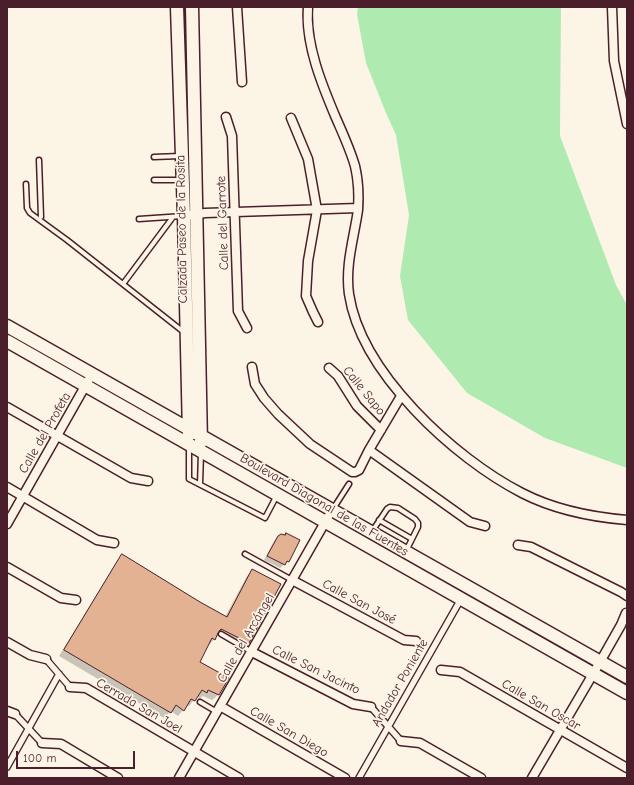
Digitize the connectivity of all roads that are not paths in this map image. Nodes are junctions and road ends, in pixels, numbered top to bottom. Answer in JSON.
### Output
{"nodes":[{"id":1,"x":177,"y":7,"type":"edge"},
{"id":2,"x":192,"y":7,"type":"edge"},
{"id":3,"x":238,"y":7,"type":"edge"},
{"id":4,"x":308,"y":7,"type":"edge"},
{"id":5,"x":612,"y":7,"type":"edge"},
{"id":6,"x":242,"y":82,"type":"dead end"},
{"id":7,"x":226,"y":117,"type":"dead end"},
{"id":8,"x":291,"y":118,"type":"dead end"},
{"id":9,"x":627,"y":124,"type":"edge"},
{"id":10,"x":182,"y":156,"type":"junction"},
{"id":11,"x":154,"y":157,"type":"dead end"},
{"id":12,"x":39,"y":160,"type":"dead end"},
{"id":13,"x":154,"y":180,"type":"dead end"},
{"id":14,"x":183,"y":180,"type":"junction"},
{"id":15,"x":26,"y":184,"type":"dead end"},
{"id":16,"x":358,"y":208,"type":"junction"},
{"id":17,"x":317,"y":210,"type":"junction"},
{"id":18,"x":235,"y":212,"type":"junction"},
{"id":19,"x":184,"y":216,"type":"junction"},
{"id":20,"x":41,"y":217,"type":"dead end"},
{"id":21,"x":139,"y":219,"type":"dead end"},
{"id":22,"x":123,"y":284,"type":"junction"},
{"id":23,"x":318,"y":322,"type":"dead end"},
{"id":24,"x":7,"y":326,"type":"edge"},
{"id":25,"x":247,"y":328,"type":"dead end"},
{"id":26,"x":186,"y":334,"type":"junction"},
{"id":27,"x":7,"y":341,"type":"edge"},
{"id":28,"x":252,"y":367,"type":"dead end"},
{"id":29,"x":329,"y":368,"type":"dead end"},
{"id":30,"x":92,"y":374,"type":"junction"},
{"id":31,"x":86,"y":386,"type":"junction"},
{"id":32,"x":401,"y":396,"type":"junction"},
{"id":33,"x":7,"y":407,"type":"edge"},
{"id":34,"x":189,"y":428,"type":"junction"},
{"id":35,"x":381,"y":430,"type":"junction"},
{"id":36,"x":200,"y":435,"type":"junction"},
{"id":37,"x":57,"y":436,"type":"junction"},
{"id":38,"x":189,"y":444,"type":"junction"},
{"id":39,"x":369,"y":450,"type":"junction"},
{"id":40,"x":201,"y":451,"type":"junction"},
{"id":41,"x":148,"y":481,"type":"dead end"},
{"id":42,"x":200,"y":484,"type":"junction"},
{"id":43,"x":349,"y":484,"type":"dead end"},
{"id":44,"x":7,"y":487,"type":"edge"},
{"id":45,"x":277,"y":495,"type":"junction"},
{"id":46,"x":23,"y":496,"type":"junction"},
{"id":47,"x":333,"y":510,"type":"junction"},
{"id":48,"x":379,"y":520,"type":"junction"},
{"id":49,"x":627,"y":520,"type":"edge"},
{"id":50,"x":325,"y":522,"type":"junction"},
{"id":51,"x":7,"y":524,"type":"edge"},
{"id":52,"x":485,"y":526,"type":"dead end"},
{"id":53,"x":371,"y":532,"type":"junction"},
{"id":54,"x":412,"y":540,"type":"junction"},
{"id":55,"x":114,"y":543,"type":"dead end"},
{"id":56,"x":518,"y":545,"type":"dead end"},
{"id":57,"x":406,"y":552,"type":"junction"},
{"id":58,"x":245,"y":554,"type":"dead end"},
{"id":59,"x":7,"y":567,"type":"edge"},
{"id":60,"x":292,"y":580,"type":"junction"},
{"id":61,"x":627,"y":596,"type":"edge"},
{"id":62,"x":460,"y":599,"type":"junction"},
{"id":63,"x":76,"y":600,"type":"dead end"},
{"id":64,"x":626,"y":613,"type":"edge"},
{"id":65,"x":221,"y":634,"type":"dead end"},
{"id":66,"x":7,"y":642,"type":"edge"},
{"id":67,"x":416,"y":642,"type":"dead end"},
{"id":68,"x":252,"y":652,"type":"junction"},
{"id":69,"x":46,"y":659,"type":"joint"},
{"id":70,"x":600,"y":662,"type":"junction"},
{"id":71,"x":441,"y":670,"type":"dead end"},
{"id":72,"x":593,"y":673,"type":"junction"},
{"id":73,"x":59,"y":674,"type":"junction"},
{"id":74,"x":627,"y":678,"type":"edge"},
{"id":75,"x":70,"y":687,"type":"joint"},
{"id":76,"x":627,"y":693,"type":"edge"},
{"id":77,"x":200,"y":702,"type":"dead end"},
{"id":78,"x":371,"y":707,"type":"joint"},
{"id":79,"x":219,"y":709,"type":"junction"},
{"id":80,"x":7,"y":711,"type":"edge"},
{"id":81,"x":15,"y":714,"type":"joint"},
{"id":82,"x":388,"y":726,"type":"junction"},
{"id":83,"x":28,"y":728,"type":"junction"},
{"id":84,"x":560,"y":730,"type":"junction"},
{"id":85,"x":401,"y":741,"type":"joint"},
{"id":86,"x":42,"y":743,"type":"joint"},
{"id":87,"x":194,"y":752,"type":"junction"},
{"id":88,"x":7,"y":767,"type":"edge"},
{"id":89,"x":627,"y":768,"type":"edge"},
{"id":90,"x":118,"y":778,"type":"edge"},
{"id":91,"x":179,"y":778,"type":"edge"},
{"id":92,"x":239,"y":778,"type":"edge"},
{"id":93,"x":345,"y":778,"type":"edge"},
{"id":94,"x":359,"y":778,"type":"edge"},
{"id":95,"x":481,"y":778,"type":"edge"},
{"id":96,"x":532,"y":778,"type":"edge"}],
"edges":[{"from":1,"to":10,"type":"main road","name":"Calzada Paseo de la Rosita"},
{"from":2,"to":19,"type":"main road","name":"Calzada Paseo de la Rosita"},
{"from":3,"to":6,"type":"street"},
{"from":4,"to":16,"type":"street"},
{"from":5,"to":9,"type":"street"},
{"from":7,"to":18,"type":"street","name":"Calle del Garrote"},
{"from":8,"to":17,"type":"street"},
{"from":10,"to":11,"type":"lane"},
{"from":10,"to":14,"type":"main road","name":"Calzada Paseo de la Rosita"},
{"from":12,"to":20,"type":"lane"},
{"from":13,"to":14,"type":"lane"},
{"from":14,"to":19,"type":"main road","name":"Calzada Paseo de la Rosita"},
{"from":15,"to":22,"type":"lane"},
{"from":16,"to":17,"type":"street"},
{"from":16,"to":32,"type":"street"},
{"from":17,"to":18,"type":"street"},
{"from":17,"to":23,"type":"street"},
{"from":18,"to":19,"type":"street"},
{"from":18,"to":25,"type":"street","name":"Calle del Garrote"},
{"from":19,"to":21,"type":"lane"},
{"from":19,"to":22,"type":"lane"},
{"from":19,"to":26,"type":"main road","name":"Calzada Paseo de la Rosita"},
{"from":19,"to":36,"type":"main road","name":"Calzada Paseo de la Rosita"},
{"from":22,"to":26,"type":"lane"},
{"from":24,"to":30,"type":"main road","name":"Boulevard Diagonal de las Fuentes"},
{"from":26,"to":34,"type":"main road","name":"Calzada Paseo de la Rosita"},
{"from":27,"to":31,"type":"main road","name":"Boulevard Diagonal de las Fuentes"},
{"from":28,"to":39,"type":"street"},
{"from":29,"to":35,"type":"street","name":"Calle Sapo"},
{"from":30,"to":31,"type":"street","name":"Calle del Profeta"},
{"from":30,"to":34,"type":"main road","name":"Boulevard Diagonal de las Fuentes"},
{"from":31,"to":37,"type":"street","name":"Calle del Profeta"},
{"from":31,"to":38,"type":"main road","name":"Boulevard Diagonal de las Fuentes"},
{"from":32,"to":35,"type":"street"},
{"from":32,"to":49,"type":"street"},
{"from":33,"to":37,"type":"street"},
{"from":34,"to":36,"type":"main road","name":"Boulevard Diagonal de las Fuentes"},
{"from":34,"to":38,"type":"main road","name":"Calzada Paseo de la Rosita"},
{"from":35,"to":39,"type":"street"},
{"from":36,"to":40,"type":"main road","name":"Calzada Paseo de la Rosita"},
{"from":36,"to":47,"type":"main road","name":"Boulevard Diagonal de las Fuentes"},
{"from":37,"to":41,"type":"street"},
{"from":37,"to":46,"type":"street","name":"Calle del Profeta"},
{"from":38,"to":40,"type":"main road","name":"Boulevard Diagonal de las Fuentes"},
{"from":38,"to":42,"type":"lane"},
{"from":39,"to":52,"type":"street"},
{"from":40,"to":42,"type":"lane"},
{"from":40,"to":45,"type":"main road","name":"Boulevard Diagonal de las Fuentes"},
{"from":42,"to":45,"type":"lane"},
{"from":43,"to":47,"type":"lane"},
{"from":44,"to":46,"type":"street"},
{"from":45,"to":50,"type":"main road","name":"Boulevard Diagonal de las Fuentes"},
{"from":46,"to":51,"type":"street","name":"Calle del Profeta"},
{"from":46,"to":55,"type":"street"},
{"from":47,"to":50,"type":"street","name":"Calle del Arcángel"},
{"from":47,"to":53,"type":"main road","name":"Boulevard Diagonal de las Fuentes"},
{"from":48,"to":53,"type":"lane"},
{"from":48,"to":54,"type":"lane"},
{"from":48,"to":54,"type":"lane"},
{"from":50,"to":60,"type":"street","name":"Calle del Arcángel"},
{"from":50,"to":62,"type":"main road","name":"Boulevard Diagonal de las Fuentes"},
{"from":53,"to":57,"type":"main road","name":"Boulevard Diagonal de las Fuentes"},
{"from":54,"to":57,"type":"lane"},
{"from":56,"to":61,"type":"street"},
{"from":57,"to":70,"type":"main road","name":"Boulevard Diagonal de las Fuentes"},
{"from":58,"to":60,"type":"lane"},
{"from":59,"to":63,"type":"street"},
{"from":60,"to":67,"type":"street","name":"Calle San José"},
{"from":60,"to":68,"type":"street","name":"Calle del Arcángel"},
{"from":62,"to":72,"type":"main road","name":"Boulevard Diagonal de las Fuentes"},
{"from":62,"to":82,"type":"street","name":"Andador Poniente"},
{"from":64,"to":70,"type":"street"},
{"from":65,"to":68,"type":"lane"},
{"from":66,"to":69,"type":"street"},
{"from":68,"to":78,"type":"street","name":"Calle San Jacinto"},
{"from":68,"to":79,"type":"street","name":"Calle del Arcángel"},
{"from":69,"to":73,"type":"street"},
{"from":70,"to":72,"type":"street"},
{"from":70,"to":74,"type":"main road","name":"Boulevard Diagonal de las Fuentes"},
{"from":71,"to":84,"type":"street","name":"Calle San Oscar"},
{"from":72,"to":76,"type":"main road","name":"Boulevard Diagonal de las Fuentes"},
{"from":72,"to":84,"type":"street"},
{"from":73,"to":75,"type":"street"},
{"from":73,"to":83,"type":"street"},
{"from":75,"to":87,"type":"street","name":"Cerrada San Joel"},
{"from":77,"to":79,"type":"lane"},
{"from":78,"to":82,"type":"street"},
{"from":79,"to":87,"type":"street","name":"Calle del Arcángel"},
{"from":79,"to":93,"type":"street","name":"Calle San Diego"},
{"from":80,"to":81,"type":"street"},
{"from":81,"to":83,"type":"street"},
{"from":82,"to":85,"type":"street"},
{"from":82,"to":94,"type":"street","name":"Andador Poniente"},
{"from":83,"to":86,"type":"street"},
{"from":83,"to":88,"type":"street"},
{"from":84,"to":89,"type":"street","name":"Calle San Oscar"},
{"from":84,"to":96,"type":"street"},
{"from":85,"to":95,"type":"street"},
{"from":86,"to":90,"type":"street"},
{"from":87,"to":91,"type":"street","name":"Calle del Arcángel"},
{"from":87,"to":92,"type":"street","name":"Cerrada San Joel"}]}
